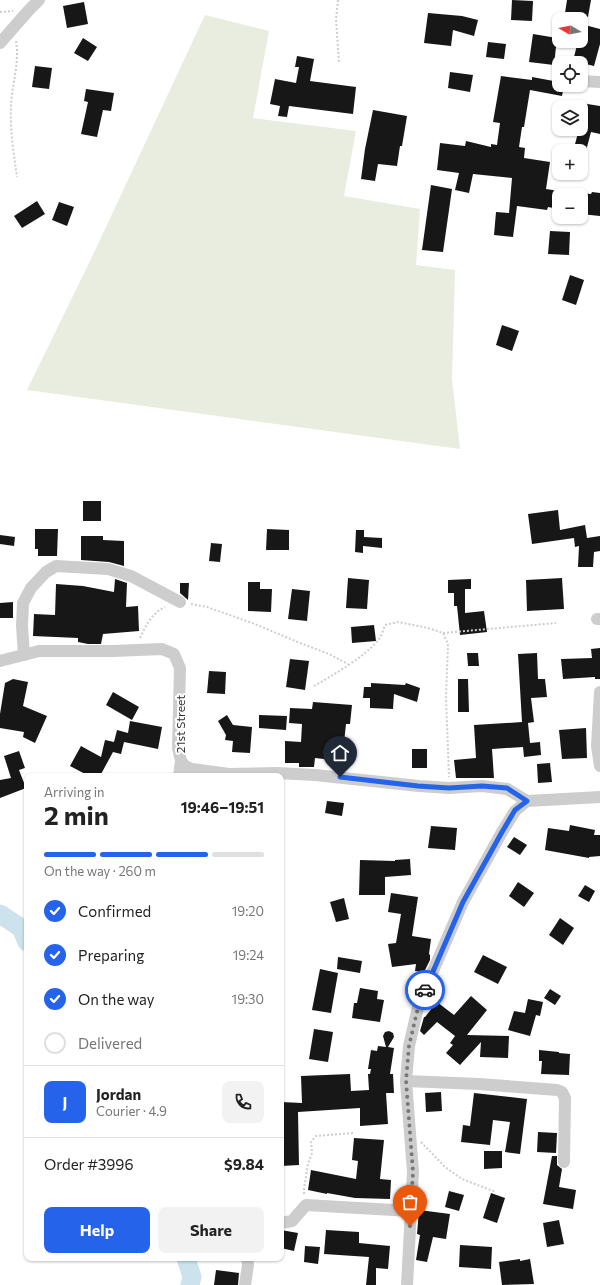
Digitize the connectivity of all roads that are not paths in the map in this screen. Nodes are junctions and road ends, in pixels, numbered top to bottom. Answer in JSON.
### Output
{"nodes":[{"id":1,"x":39,"y":0,"type":"edge"},
{"id":2,"x":0,"y":43,"type":"edge"},
{"id":3,"x":588,"y":81,"type":"edge"},
{"id":4,"x":600,"y":82,"type":"edge"},
{"id":5,"x":180,"y":602,"type":"road end"},
{"id":6,"x":24,"y":655,"type":"junction"},
{"id":7,"x":0,"y":662,"type":"edge"},
{"id":8,"x":600,"y":692,"type":"edge"},
{"id":9,"x":598,"y":745,"type":"edge"},
{"id":10,"x":181,"y":761,"type":"junction"},
{"id":11,"x":600,"y":766,"type":"edge"},
{"id":12,"x":179,"y":773,"type":"edge"},
{"id":13,"x":222,"y":773,"type":"edge"},
{"id":14,"x":284,"y":773,"type":"edge"},
{"id":15,"x":600,"y":797,"type":"edge"},
{"id":16,"x":527,"y":801,"type":"junction"},
{"id":17,"x":406,"y":1081,"type":"junction"},
{"id":18,"x":564,"y":1162,"type":"dead end"},
{"id":19,"x":412,"y":1211,"type":"junction"},
{"id":20,"x":284,"y":1222,"type":"edge"},
{"id":21,"x":247,"y":1261,"type":"edge"},
{"id":22,"x":245,"y":1285,"type":"edge"},
{"id":23,"x":407,"y":1285,"type":"edge"}],
"edges":[{"from":1,"to":2,"type":"street"},
{"from":3,"to":4,"type":"street"},
{"from":5,"to":6,"type":"street"},
{"from":6,"to":7,"type":"street","name":"21st Street"},
{"from":6,"to":10,"type":"street","name":"21st Street"},
{"from":8,"to":9,"type":"street"},
{"from":9,"to":11,"type":"street"},
{"from":10,"to":12,"type":"street"},
{"from":10,"to":13,"type":"street","name":"21st Street"},
{"from":14,"to":16,"type":"street","name":"21st Street"},
{"from":15,"to":16,"type":"street"},
{"from":16,"to":17,"type":"street"},
{"from":17,"to":18,"type":"street"},
{"from":17,"to":19,"type":"street"},
{"from":19,"to":20,"type":"street"},
{"from":19,"to":23,"type":"street"},
{"from":21,"to":22,"type":"street"}]}
